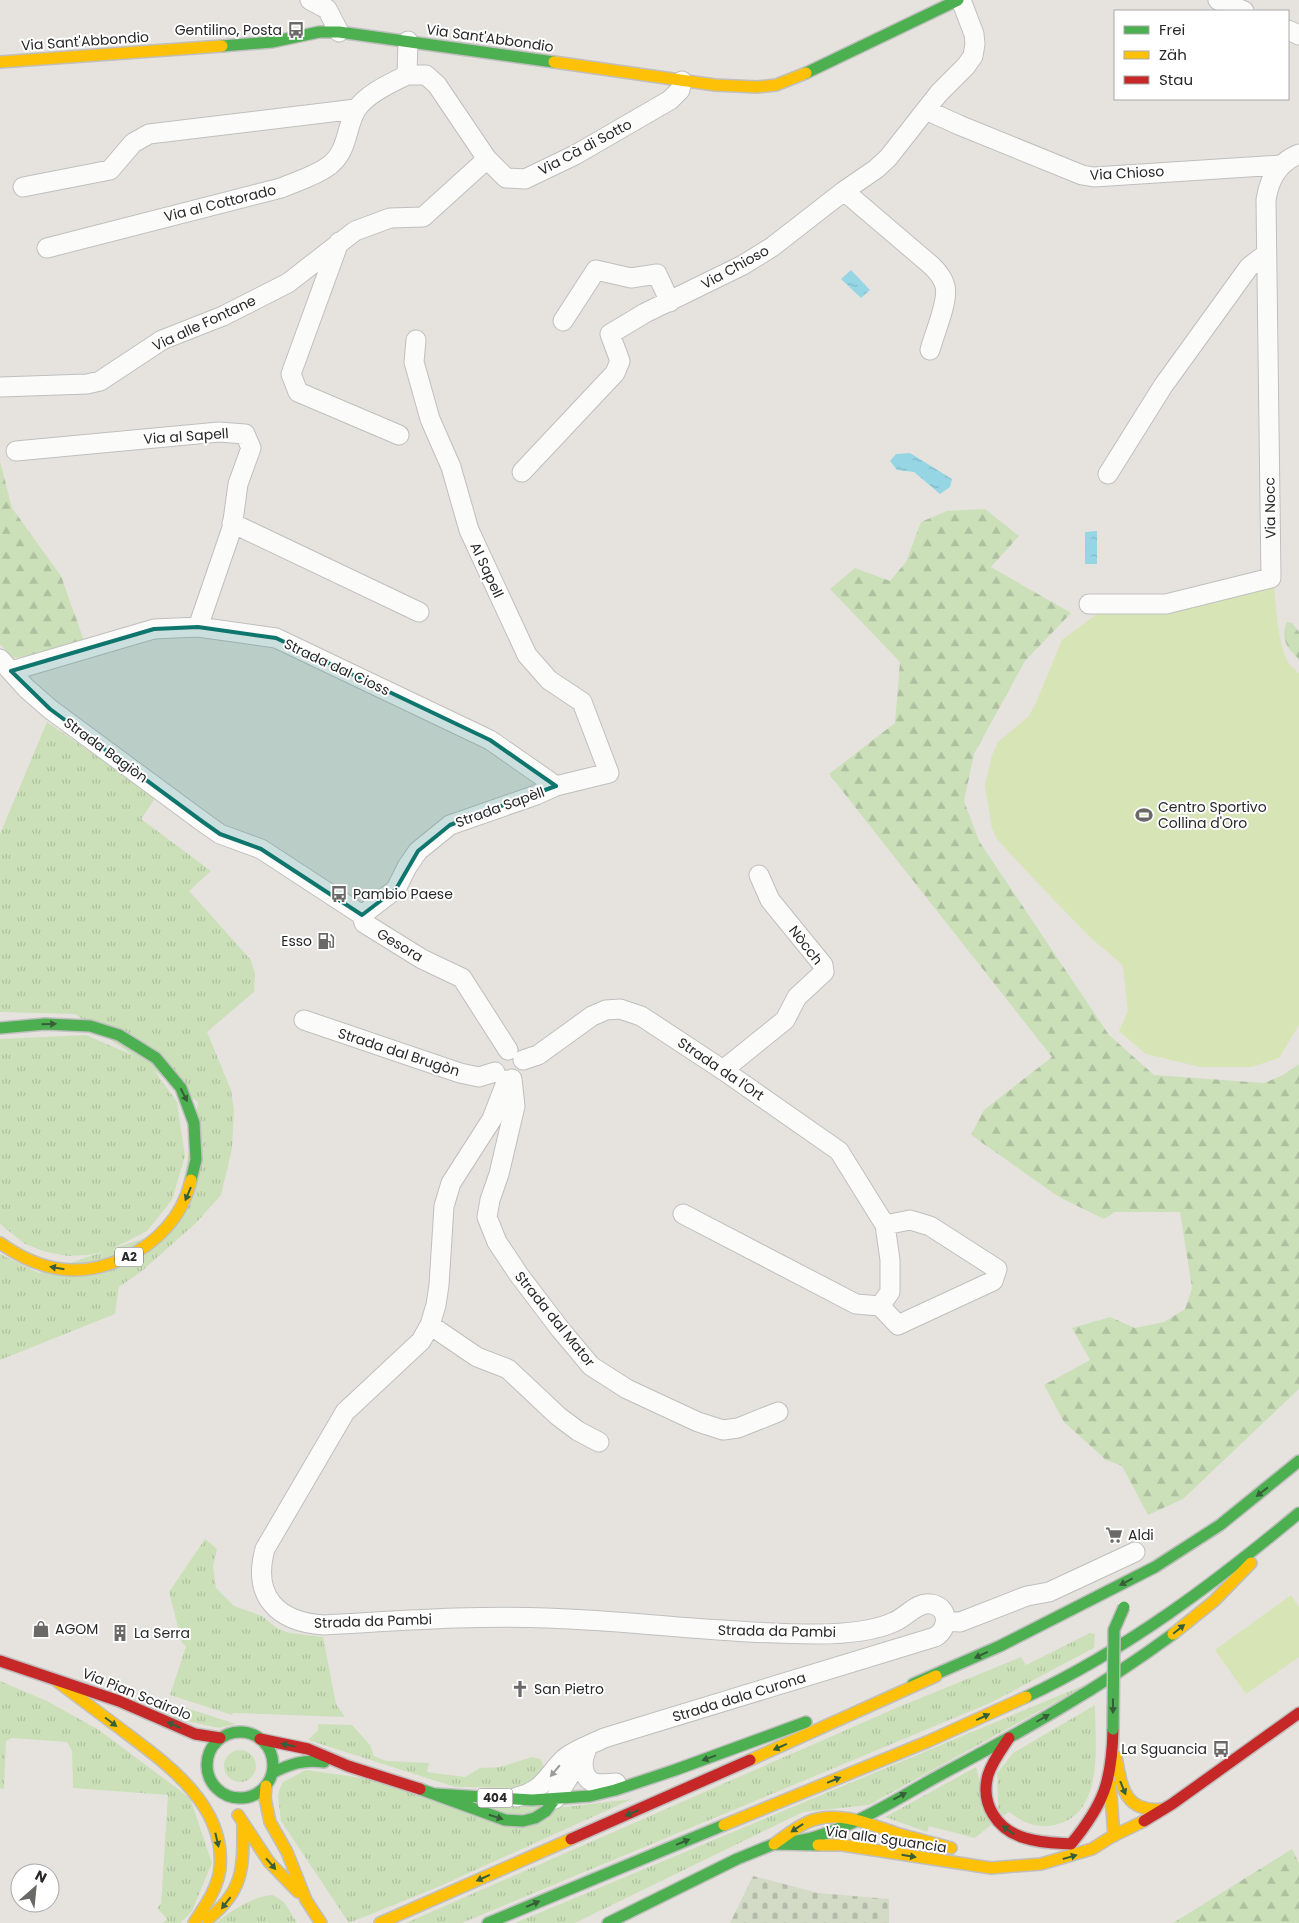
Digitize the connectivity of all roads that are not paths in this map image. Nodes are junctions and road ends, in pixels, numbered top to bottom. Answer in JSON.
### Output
{"nodes":[{"id":1,"x":310,"y":0,"type":"edge"},
{"id":2,"x":959,"y":0,"type":"edge"},
{"id":3,"x":1218,"y":0,"type":"edge"},
{"id":4,"x":1242,"y":10,"type":"edge"},
{"id":5,"x":340,"y":32,"type":"junction"},
{"id":6,"x":408,"y":41,"type":"junction"},
{"id":7,"x":0,"y":62,"type":"edge"},
{"id":8,"x":407,"y":75,"type":"junction"},
{"id":9,"x":682,"y":81,"type":"junction"},
{"id":10,"x":356,"y":109,"type":"junction"},
{"id":11,"x":926,"y":110,"type":"junction"},
{"id":12,"x":1299,"y":154,"type":"edge"},
{"id":13,"x":487,"y":159,"type":"junction"},
{"id":14,"x":1281,"y":165,"type":"junction"},
{"id":15,"x":23,"y":187,"type":"dead end"},
{"id":16,"x":844,"y":191,"type":"junction"},
{"id":17,"x":339,"y":241,"type":"junction"},
{"id":18,"x":47,"y":248,"type":"dead end"},
{"id":19,"x":1266,"y":254,"type":"junction"},
{"id":20,"x":670,"y":302,"type":"junction"},
{"id":21,"x":562,"y":321,"type":"dead end"},
{"id":22,"x":416,"y":340,"type":"dead end"},
{"id":23,"x":930,"y":350,"type":"dead end"},
{"id":24,"x":0,"y":387,"type":"edge"},
{"id":25,"x":399,"y":435,"type":"dead end"},
{"id":26,"x":16,"y":451,"type":"dead end"},
{"id":27,"x":522,"y":472,"type":"dead end"},
{"id":28,"x":1108,"y":474,"type":"dead end"},
{"id":29,"x":232,"y":524,"type":"junction"},
{"id":30,"x":1089,"y":604,"type":"dead end"},
{"id":31,"x":419,"y":612,"type":"dead end"},
{"id":32,"x":198,"y":627,"type":"junction"},
{"id":33,"x":6,"y":665,"type":"edge"},
{"id":34,"x":609,"y":773,"type":"joint"},
{"id":35,"x":556,"y":786,"type":"junction"},
{"id":36,"x":220,"y":834,"type":"joint"},
{"id":37,"x":759,"y":875,"type":"dead end"},
{"id":38,"x":362,"y":915,"type":"junction"},
{"id":39,"x":304,"y":1020,"type":"dead end"},
{"id":40,"x":0,"y":1028,"type":"edge"},
{"id":41,"x":515,"y":1055,"type":"junction"},
{"id":42,"x":724,"y":1070,"type":"junction"},
{"id":43,"x":505,"y":1077,"type":"junction"},
{"id":44,"x":683,"y":1214,"type":"dead end"},
{"id":45,"x":885,"y":1225,"type":"junction"},
{"id":46,"x":0,"y":1243,"type":"edge"},
{"id":47,"x":880,"y":1306,"type":"junction"},
{"id":48,"x":430,"y":1326,"type":"junction"},
{"id":49,"x":778,"y":1412,"type":"dead end"},
{"id":50,"x":599,"y":1442,"type":"dead end"},
{"id":51,"x":1299,"y":1461,"type":"edge"},
{"id":52,"x":1299,"y":1513,"type":"edge"},
{"id":53,"x":1135,"y":1552,"type":"dead end"},
{"id":54,"x":1169,"y":1559,"type":"junction"},
{"id":55,"x":1143,"y":1586,"type":"dead end"},
{"id":56,"x":1127,"y":1603,"type":"dead end"},
{"id":57,"x":946,"y":1621,"type":"junction"},
{"id":58,"x":0,"y":1661,"type":"edge"},
{"id":59,"x":44,"y":1675,"type":"junction"},
{"id":60,"x":936,"y":1676,"type":"junction"},
{"id":61,"x":58,"y":1682,"type":"junction"},
{"id":62,"x":1299,"y":1713,"type":"edge"},
{"id":63,"x":149,"y":1727,"type":"dead end"},
{"id":64,"x":1113,"y":1735,"type":"junction"},
{"id":65,"x":220,"y":1738,"type":"junction"},
{"id":66,"x":1009,"y":1738,"type":"junction"},
{"id":67,"x":260,"y":1739,"type":"junction"},
{"id":68,"x":590,"y":1747,"type":"junction"},
{"id":69,"x":193,"y":1755,"type":"dead end"},
{"id":70,"x":206,"y":1764,"type":"junction"},
{"id":71,"x":348,"y":1766,"type":"junction"},
{"id":72,"x":272,"y":1773,"type":"junction"},
{"id":73,"x":1109,"y":1775,"type":"junction"},
{"id":74,"x":640,"y":1782,"type":"junction"},
{"id":75,"x":266,"y":1786,"type":"junction"},
{"id":76,"x":224,"y":1794,"type":"junction"},
{"id":77,"x":435,"y":1794,"type":"junction"},
{"id":78,"x":504,"y":1799,"type":"junction"},
{"id":79,"x":555,"y":1799,"type":"junction"},
{"id":80,"x":1164,"y":1809,"type":"junction"},
{"id":81,"x":857,"y":1819,"type":"junction"},
{"id":82,"x":243,"y":1823,"type":"junction"},
{"id":83,"x":1113,"y":1836,"type":"junction"},
{"id":84,"x":774,"y":1844,"type":"junction"},
{"id":85,"x":1071,"y":1844,"type":"junction"},
{"id":86,"x":309,"y":1904,"type":"junction"},
{"id":87,"x":194,"y":1923,"type":"edge"},
{"id":88,"x":201,"y":1923,"type":"edge"},
{"id":89,"x":321,"y":1923,"type":"edge"},
{"id":90,"x":380,"y":1923,"type":"edge"},
{"id":91,"x":488,"y":1923,"type":"edge"},
{"id":92,"x":608,"y":1923,"type":"edge"}],
"edges":[{"from":1,"to":5,"type":"street"},
{"from":2,"to":9,"type":"main road","name":"Via Sant'Abbondio"},
{"from":2,"to":11,"type":"street","name":"Via Chioso"},
{"from":3,"to":4,"type":"street"},
{"from":5,"to":6,"type":"main road","name":"Via Sant'Abbondio"},
{"from":5,"to":7,"type":"main road","name":"Via Sant'Abbondio"},
{"from":6,"to":8,"type":"street"},
{"from":6,"to":9,"type":"main road","name":"Via Sant'Abbondio"},
{"from":8,"to":10,"type":"street","name":"Via al Cottorado"},
{"from":8,"to":13,"type":"street","name":"Via Cà di Sotto"},
{"from":9,"to":13,"type":"street","name":"Via Cà di Sotto"},
{"from":10,"to":15,"type":"street"},
{"from":10,"to":18,"type":"street","name":"Via al Cottorado"},
{"from":11,"to":14,"type":"street","name":"Via Chioso"},
{"from":11,"to":16,"type":"street","name":"Via Chioso"},
{"from":12,"to":14,"type":"street","name":"Via Nocc"},
{"from":13,"to":17,"type":"street","name":"Via alle Fontane"},
{"from":14,"to":19,"type":"street","name":"Via Nocc"},
{"from":16,"to":20,"type":"street","name":"Via Chioso"},
{"from":16,"to":23,"type":"street"},
{"from":17,"to":24,"type":"street","name":"Via alle Fontane"},
{"from":17,"to":25,"type":"street"},
{"from":19,"to":28,"type":"street"},
{"from":19,"to":30,"type":"street","name":"Via Nocc"},
{"from":20,"to":21,"type":"street"},
{"from":20,"to":27,"type":"street","name":"Via Chioso"},
{"from":22,"to":34,"type":"street","name":"Al Sapell"},
{"from":26,"to":29,"type":"street","name":"Via al Sapell"},
{"from":29,"to":31,"type":"street"},
{"from":29,"to":32,"type":"street","name":"Via al Sapell"},
{"from":32,"to":33,"type":"street","name":"Strada dal Cioss"},
{"from":32,"to":35,"type":"street","name":"Strada dal Cioss"},
{"from":33,"to":36,"type":"street","name":"Strada Bagiòn"},
{"from":34,"to":35,"type":"street","name":"Strada Sapèll"},
{"from":35,"to":38,"type":"street","name":"Strada Sapèll"},
{"from":36,"to":38,"type":"street","name":"Gesora"},
{"from":37,"to":42,"type":"street","name":"Nòcch"},
{"from":38,"to":41,"type":"street","name":"Gesora"},
{"from":39,"to":43,"type":"street","name":"Strada dal Brugòn"},
{"from":40,"to":46,"type":"main road","number":"A2","one_way":true},
{"from":41,"to":42,"type":"street","name":"Strada da l'Ort"},
{"from":41,"to":43,"type":"street"},
{"from":41,"to":43,"type":"street"},
{"from":42,"to":45,"type":"street","name":"Strada da l'Ort"},
{"from":43,"to":48,"type":"street","name":"Strada da Pambi"},
{"from":43,"to":49,"type":"street","name":"Strada dal Mator"},
{"from":44,"to":47,"type":"street"},
{"from":45,"to":47,"type":"street","name":"Strada da l'Ort"},
{"from":45,"to":47,"type":"street"},
{"from":48,"to":50,"type":"street"},
{"from":48,"to":57,"type":"street","name":"Strada da Pambi"},
{"from":51,"to":54,"type":"main road","one_way":true},
{"from":66,"to":52,"type":"main road","one_way":true},
{"from":91,"to":52,"type":"main road","one_way":true},
{"from":53,"to":57,"type":"street"},
{"from":54,"to":55,"type":"main road"},
{"from":54,"to":60,"type":"main road","one_way":true},
{"from":56,"to":64,"type":"main road","one_way":true,"bridge":true},
{"from":57,"to":68,"type":"street","name":"Strada dala Curona"},
{"from":58,"to":59,"type":"main road","name":"Via Pian Scairolo"},
{"from":59,"to":61,"type":"main road","name":"Via Pian Scairolo"},
{"from":65,"to":59,"type":"main road","name":"Via Pian Scairolo","one_way":true},
{"from":60,"to":74,"type":"main road","one_way":true},
{"from":60,"to":90,"type":"main road","one_way":true},
{"from":61,"to":63,"type":"main road","name":"Via Pian Scairolo"},
{"from":61,"to":87,"type":"main road","one_way":true},
{"from":62,"to":80,"type":"main road","name":"Via alla Sguancia"},
{"from":64,"to":73,"type":"main road"},
{"from":64,"to":80,"type":"main road","one_way":true},
{"from":65,"to":67,"type":"main road"},
{"from":65,"to":70,"type":"main road"},
{"from":81,"to":66,"type":"main road","one_way":true},
{"from":85,"to":66,"type":"main road","one_way":true},
{"from":71,"to":67,"type":"main road","number":"404","one_way":true},
{"from":67,"to":72,"type":"main road"},
{"from":68,"to":74,"type":"street"},
{"from":68,"to":78,"type":"street","name":"Strada dala Curona","one_way":true},
{"from":68,"to":79,"type":"street"},
{"from":69,"to":70,"type":"main road"},
{"from":70,"to":76,"type":"main road"},
{"from":71,"to":72,"type":"main road","number":"404"},
{"from":71,"to":77,"type":"main road","number":"404"},
{"from":72,"to":75,"type":"main road"},
{"from":73,"to":83,"type":"main road"},
{"from":73,"to":85,"type":"main road"},
{"from":74,"to":79,"type":"main road","number":"404"},
{"from":75,"to":76,"type":"main road"},
{"from":75,"to":86,"type":"main road"},
{"from":76,"to":82,"type":"main road"},
{"from":77,"to":78,"type":"main road","number":"404"},
{"from":77,"to":79,"type":"main road","one_way":true},
{"from":78,"to":79,"type":"main road","number":"404"},
{"from":80,"to":83,"type":"main road","name":"Via alla Sguancia"},
{"from":81,"to":84,"type":"main road"},
{"from":81,"to":84,"type":"main road","one_way":true},
{"from":81,"to":85,"type":"main road"},
{"from":82,"to":86,"type":"main road","one_way":true},
{"from":82,"to":88,"type":"main road","one_way":true},
{"from":84,"to":83,"type":"main road","name":"Via alla Sguancia","one_way":true},
{"from":83,"to":85,"type":"main road"},
{"from":84,"to":92,"type":"main road","name":"Via alla Sguancia"},
{"from":86,"to":89,"type":"main road"}]}
